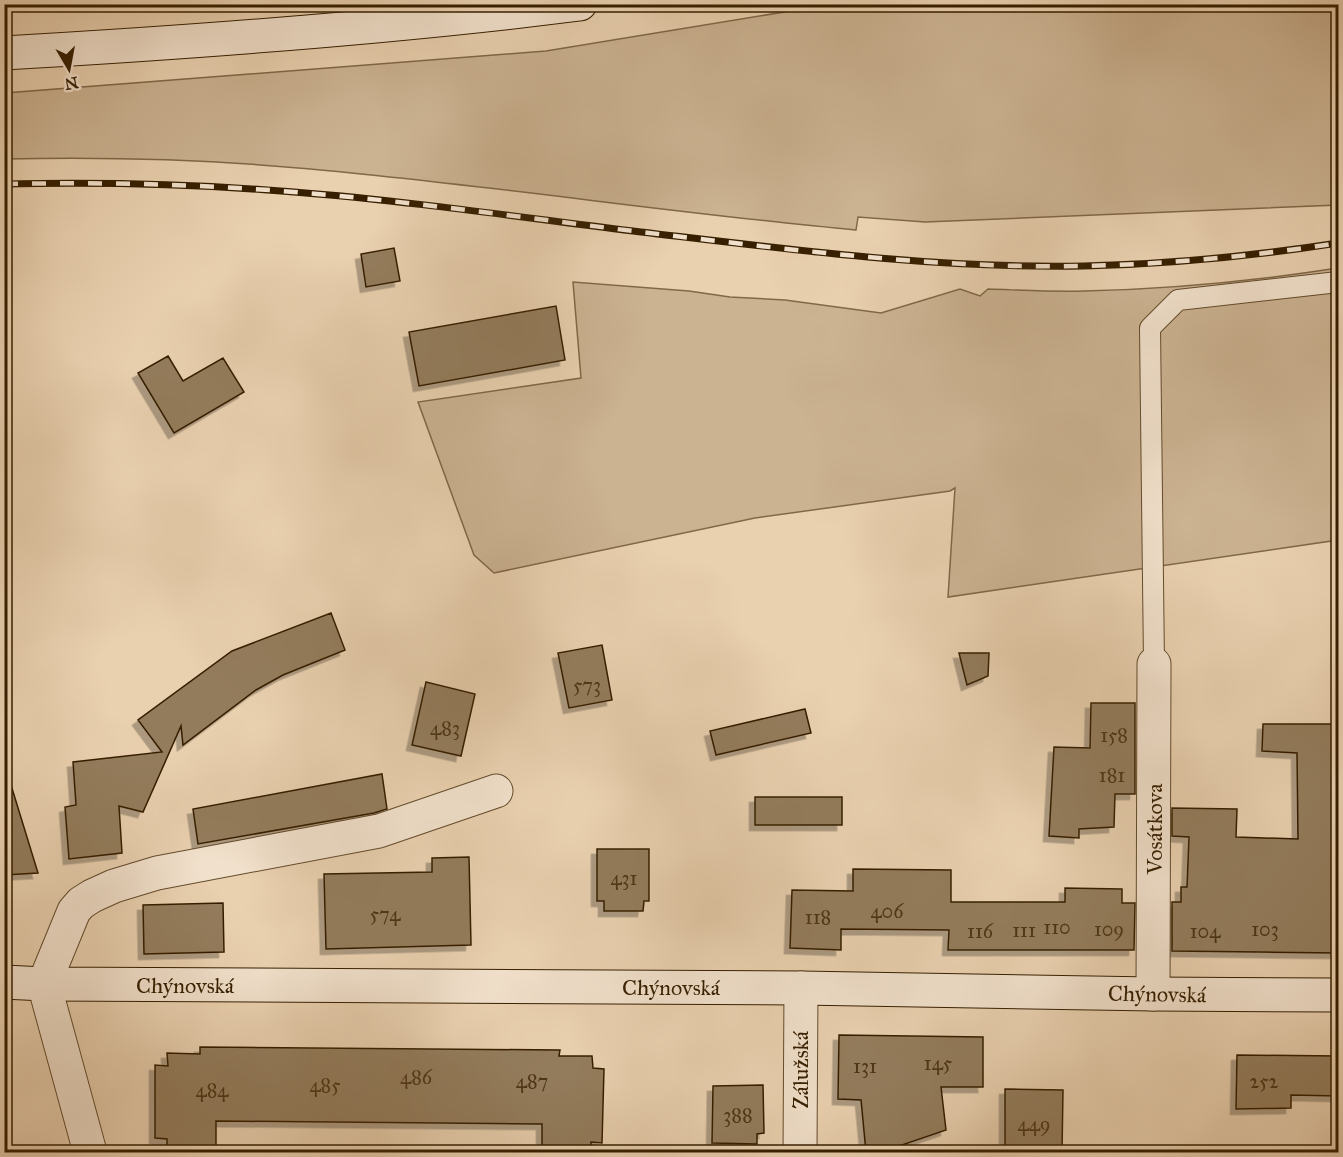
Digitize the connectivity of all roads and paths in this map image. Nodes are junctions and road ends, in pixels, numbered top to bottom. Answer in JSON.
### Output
{"nodes":[{"id":1,"x":580,"y":4,"type":"edge"},
{"id":2,"x":4,"y":53,"type":"edge"},
{"id":3,"x":1338,"y":282,"type":"edge"},
{"id":4,"x":1154,"y":664,"type":"joint"},
{"id":5,"x":496,"y":791,"type":"dead end"},
{"id":6,"x":4,"y":982,"type":"edge"},
{"id":7,"x":44,"y":984,"type":"junction"},
{"id":8,"x":801,"y":988,"type":"junction"},
{"id":9,"x":1153,"y":994,"type":"junction"},
{"id":10,"x":1338,"y":995,"type":"edge"},
{"id":11,"x":90,"y":1152,"type":"edge"},
{"id":12,"x":800,"y":1152,"type":"edge"}],
"edges":[{"from":1,"to":2,"type":"street"},
{"from":3,"to":4,"type":"lane"},
{"from":4,"to":9,"type":"street","name":"Vosátkova"},
{"from":5,"to":7,"type":"street"},
{"from":6,"to":7,"type":"street","name":"Chýnovská"},
{"from":7,"to":8,"type":"street","name":"Chýnovská"},
{"from":7,"to":11,"type":"street"},
{"from":8,"to":9,"type":"street","name":"Chýnovská"},
{"from":8,"to":12,"type":"street","name":"Zálužská"},
{"from":9,"to":10,"type":"street","name":"Chýnovská"}]}
